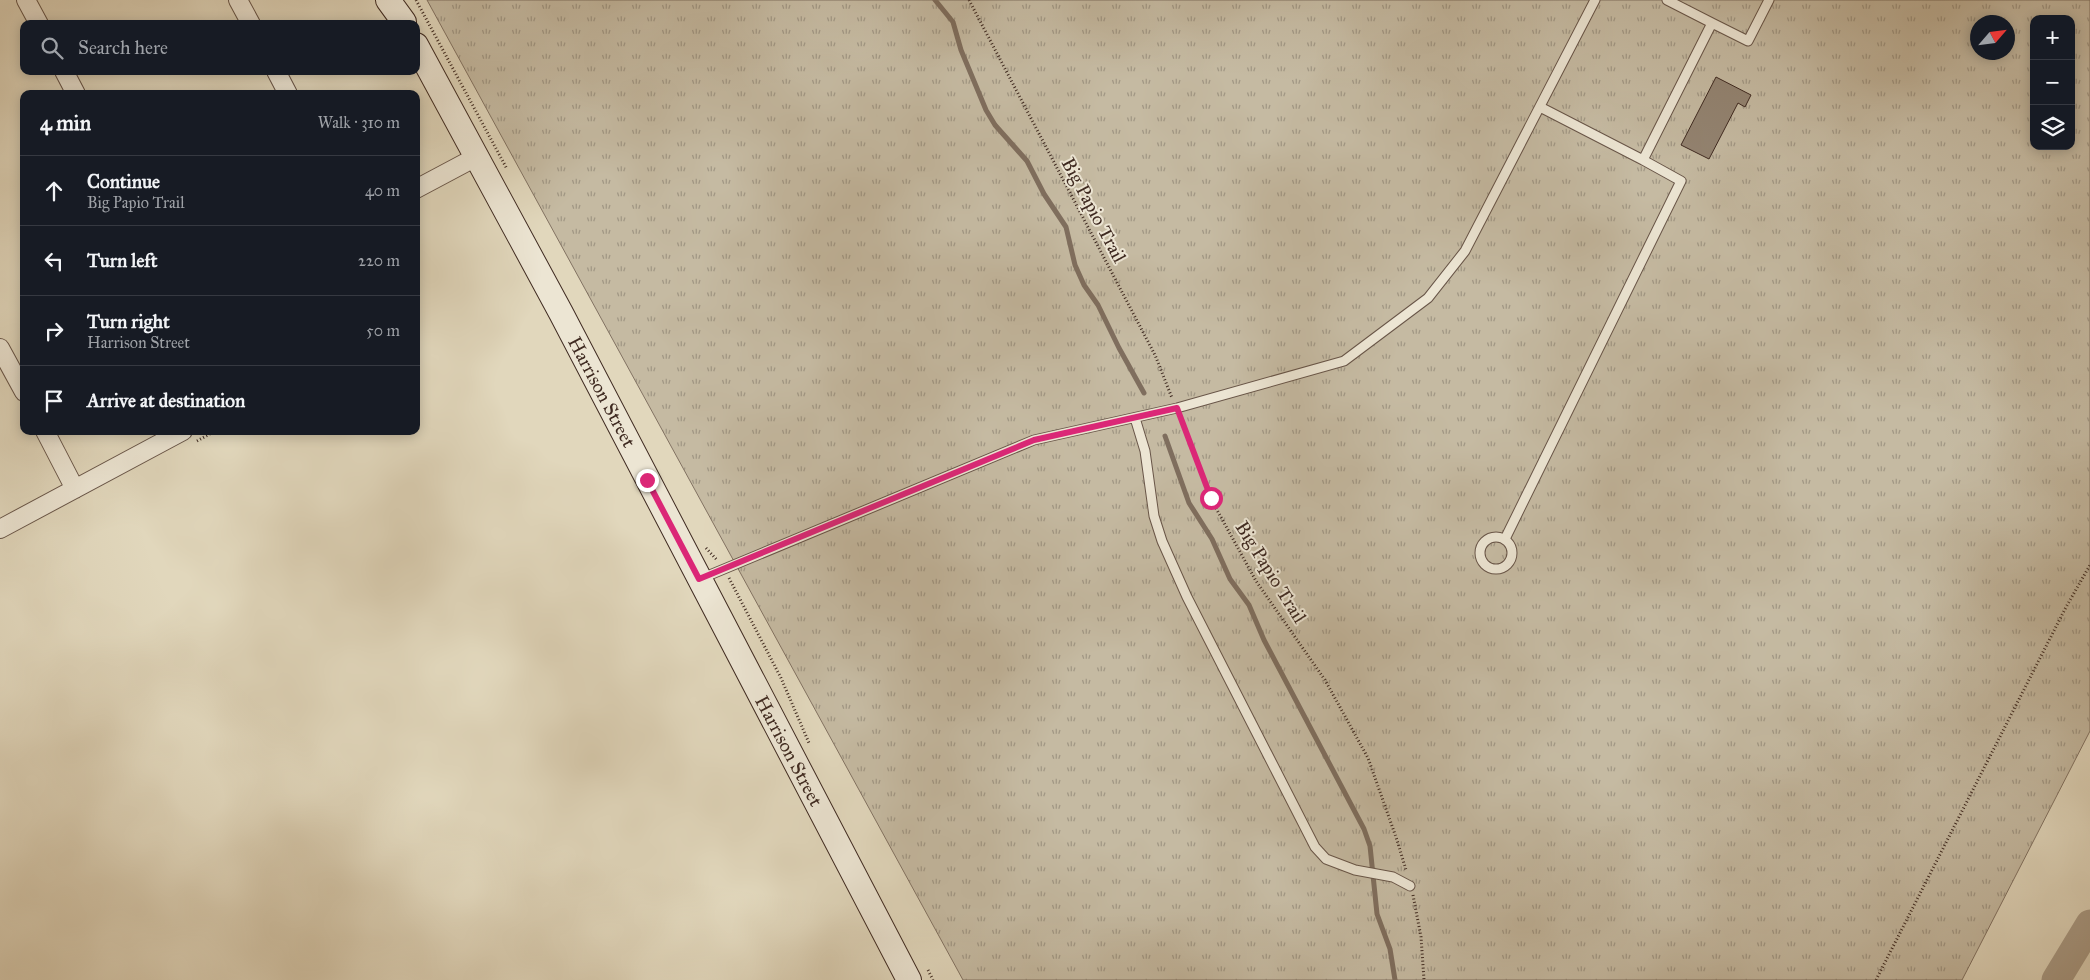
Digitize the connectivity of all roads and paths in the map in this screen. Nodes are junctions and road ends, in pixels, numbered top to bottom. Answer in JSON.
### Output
{"nodes":[{"id":1,"x":26,"y":0,"type":"edge"},
{"id":2,"x":238,"y":0,"type":"edge"},
{"id":3,"x":388,"y":0,"type":"edge"},
{"id":4,"x":394,"y":0,"type":"edge"},
{"id":5,"x":969,"y":0,"type":"edge"},
{"id":6,"x":1595,"y":0,"type":"edge"},
{"id":7,"x":1667,"y":0,"type":"edge"},
{"id":8,"x":1769,"y":0,"type":"edge"},
{"id":9,"x":37,"y":20,"type":"edge"},
{"id":10,"x":249,"y":20,"type":"edge"},
{"id":11,"x":402,"y":20,"type":"edge"},
{"id":12,"x":403,"y":20,"type":"edge"},
{"id":13,"x":1712,"y":23,"type":"junction"},
{"id":14,"x":420,"y":52,"type":"edge"},
{"id":15,"x":66,"y":75,"type":"edge"},
{"id":16,"x":278,"y":75,"type":"edge"},
{"id":17,"x":74,"y":90,"type":"edge"},
{"id":18,"x":286,"y":90,"type":"edge"},
{"id":19,"x":1540,"y":107,"type":"junction"},
{"id":20,"x":478,"y":156,"type":"junction"},
{"id":21,"x":1643,"y":160,"type":"junction"},
{"id":22,"x":420,"y":187,"type":"edge"},
{"id":23,"x":0,"y":348,"type":"edge"},
{"id":24,"x":20,"y":385,"type":"edge"},
{"id":25,"x":1177,"y":408,"type":"junction"},
{"id":26,"x":1135,"y":418,"type":"junction"},
{"id":27,"x":47,"y":435,"type":"edge"},
{"id":28,"x":175,"y":435,"type":"edge"},
{"id":29,"x":75,"y":488,"type":"junction"},
{"id":30,"x":0,"y":529,"type":"edge"},
{"id":31,"x":1505,"y":539,"type":"dead end"},
{"id":32,"x":2090,"y":565,"type":"edge"},
{"id":33,"x":699,"y":579,"type":"junction"},
{"id":34,"x":1410,"y":886,"type":"junction"},
{"id":35,"x":909,"y":980,"type":"edge"},
{"id":36,"x":1424,"y":980,"type":"edge"},
{"id":37,"x":1876,"y":980,"type":"edge"}],
"edges":[{"from":1,"to":9,"type":"street"},
{"from":2,"to":10,"type":"street"},
{"from":3,"to":11,"type":"main road"},
{"from":4,"to":12,"type":"main road"},
{"from":5,"to":25,"type":"path","name":"Big Papio Trail"},
{"from":6,"to":19,"type":"lane"},
{"from":7,"to":13,"type":"lane"},
{"from":8,"to":13,"type":"lane"},
{"from":13,"to":21,"type":"lane"},
{"from":14,"to":20,"type":"main road","name":"Harrison Street"},
{"from":15,"to":17,"type":"street"},
{"from":16,"to":18,"type":"street"},
{"from":19,"to":21,"type":"lane"},
{"from":19,"to":25,"type":"lane"},
{"from":20,"to":22,"type":"street"},
{"from":20,"to":33,"type":"main road","name":"Harrison Street"},
{"from":21,"to":31,"type":"lane"},
{"from":23,"to":24,"type":"street"},
{"from":25,"to":26,"type":"lane"},
{"from":25,"to":34,"type":"path","name":"Big Papio Trail"},
{"from":26,"to":33,"type":"lane"},
{"from":26,"to":34,"type":"lane"},
{"from":27,"to":29,"type":"street"},
{"from":28,"to":29,"type":"street"},
{"from":29,"to":30,"type":"street"},
{"from":32,"to":37,"type":"path"},
{"from":33,"to":35,"type":"main road","name":"Harrison Street"},
{"from":34,"to":36,"type":"path","name":"Big Papio Trail"}]}
